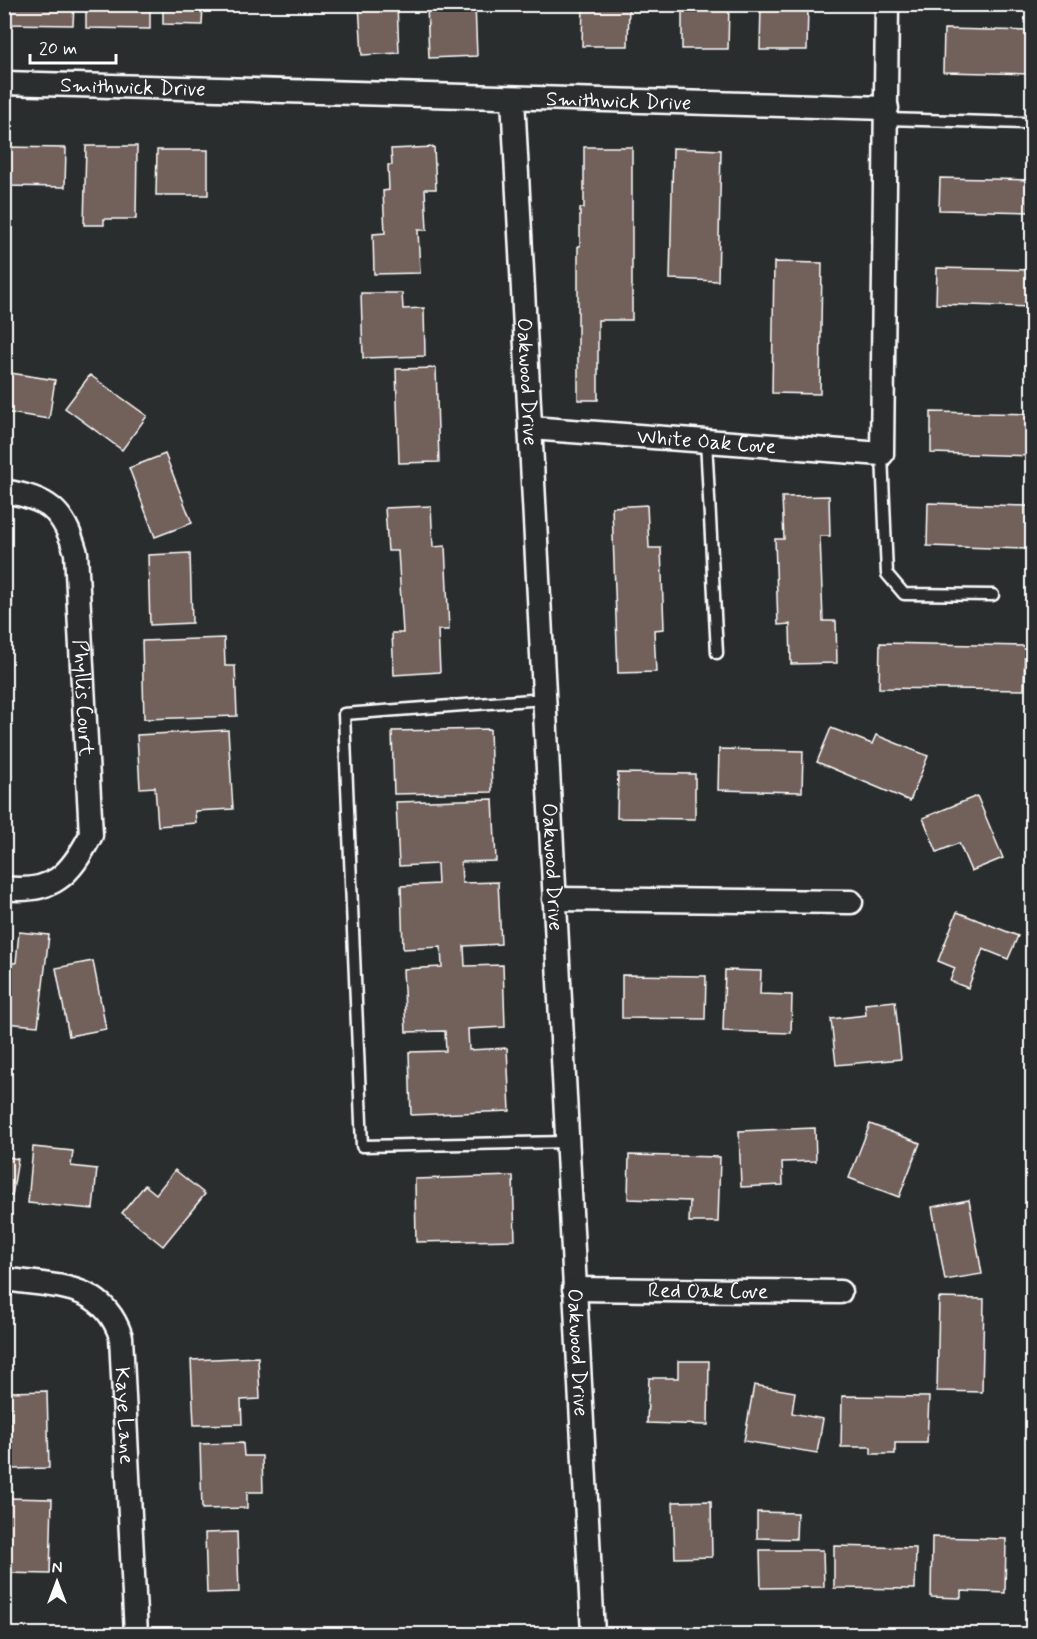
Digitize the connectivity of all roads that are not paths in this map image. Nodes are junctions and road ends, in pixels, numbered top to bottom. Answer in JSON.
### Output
{"nodes":[{"id":1,"x":887,"y":4,"type":"edge"},
{"id":2,"x":4,"y":83,"type":"edge"},
{"id":3,"x":513,"y":98,"type":"junction"},
{"id":4,"x":886,"y":114,"type":"junction"},
{"id":5,"x":1024,"y":123,"type":"dead end"},
{"id":6,"x":530,"y":428,"type":"junction"},
{"id":7,"x":706,"y":440,"type":"junction"},
{"id":8,"x":882,"y":454,"type":"junction"},
{"id":9,"x":4,"y":491,"type":"edge"},
{"id":10,"x":993,"y":595,"type":"dead end"},
{"id":11,"x":717,"y":653,"type":"dead end"},
{"id":12,"x":544,"y":699,"type":"junction"},
{"id":13,"x":4,"y":888,"type":"edge"},
{"id":14,"x":554,"y":899,"type":"junction"},
{"id":15,"x":851,"y":902,"type":"dead end"},
{"id":16,"x":567,"y":1142,"type":"junction"},
{"id":17,"x":4,"y":1280,"type":"edge"},
{"id":18,"x":574,"y":1289,"type":"junction"},
{"id":19,"x":840,"y":1292,"type":"dead end"},
{"id":20,"x":136,"y":1635,"type":"edge"},
{"id":21,"x":593,"y":1635,"type":"edge"}],
"edges":[{"from":1,"to":4,"type":"street"},
{"from":2,"to":3,"type":"street","name":"Smithwick Drive"},
{"from":3,"to":4,"type":"street","name":"Smithwick Drive"},
{"from":3,"to":6,"type":"street","name":"Oakwood Drive"},
{"from":4,"to":5,"type":"lane"},
{"from":4,"to":8,"type":"street"},
{"from":6,"to":7,"type":"street","name":"White Oak Cove"},
{"from":6,"to":12,"type":"street","name":"Oakwood Drive"},
{"from":7,"to":8,"type":"street","name":"White Oak Cove"},
{"from":7,"to":11,"type":"lane"},
{"from":8,"to":10,"type":"lane"},
{"from":9,"to":13,"type":"street","name":"Phyllis Court"},
{"from":12,"to":14,"type":"street","name":"Oakwood Drive"},
{"from":12,"to":16,"type":"lane"},
{"from":14,"to":15,"type":"street"},
{"from":14,"to":16,"type":"street","name":"Oakwood Drive"},
{"from":16,"to":18,"type":"street","name":"Oakwood Drive"},
{"from":17,"to":20,"type":"street","name":"Kaye Lane"},
{"from":18,"to":19,"type":"street","name":"Red Oak Cove"},
{"from":18,"to":21,"type":"street","name":"Oakwood Drive"}]}
